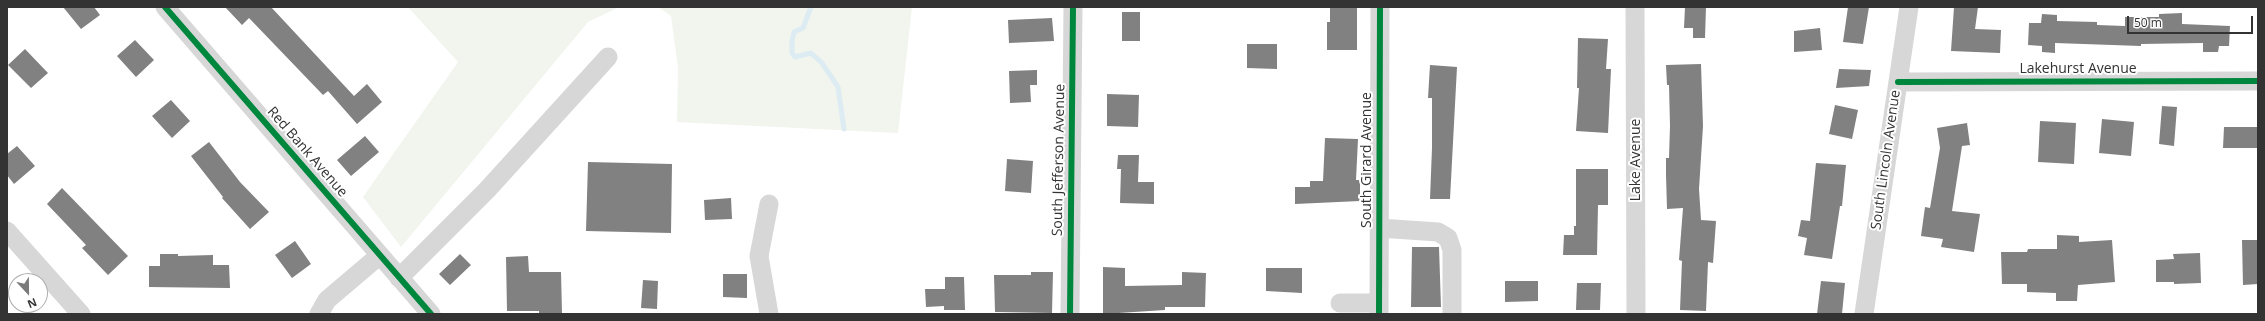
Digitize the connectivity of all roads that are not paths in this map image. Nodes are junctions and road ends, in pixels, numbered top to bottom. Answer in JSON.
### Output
{"nodes":[{"id":1,"x":165,"y":7,"type":"edge"},
{"id":2,"x":1073,"y":7,"type":"edge"},
{"id":3,"x":1380,"y":7,"type":"edge"},
{"id":4,"x":1635,"y":7,"type":"edge"},
{"id":5,"x":1909,"y":7,"type":"edge"},
{"id":6,"x":608,"y":57,"type":"dead end"},
{"id":7,"x":2258,"y":81,"type":"edge"},
{"id":8,"x":1898,"y":82,"type":"junction"},
{"id":9,"x":769,"y":204,"type":"dead end"},
{"id":10,"x":1379,"y":228,"type":"junction"},
{"id":11,"x":7,"y":231,"type":"edge"},
{"id":12,"x":380,"y":255,"type":"junction"},
{"id":13,"x":399,"y":278,"type":"junction"},
{"id":14,"x":1340,"y":303,"type":"dead end"},
{"id":15,"x":1379,"y":308,"type":"edge"},
{"id":16,"x":81,"y":314,"type":"edge"},
{"id":17,"x":319,"y":314,"type":"edge"},
{"id":18,"x":431,"y":314,"type":"edge"},
{"id":19,"x":769,"y":314,"type":"edge"},
{"id":20,"x":1070,"y":314,"type":"edge"},
{"id":21,"x":1452,"y":314,"type":"edge"},
{"id":22,"x":1636,"y":314,"type":"edge"},
{"id":23,"x":1864,"y":314,"type":"edge"}],
"edges":[{"from":1,"to":12,"type":"street","name":"Red Bank Avenue"},
{"from":2,"to":20,"type":"street","name":"South Jefferson Avenue"},
{"from":3,"to":10,"type":"street","name":"South Girard Avenue"},
{"from":4,"to":22,"type":"street","name":"Lake Avenue"},
{"from":5,"to":8,"type":"street","name":"South Lincoln Avenue"},
{"from":6,"to":13,"type":"street"},
{"from":7,"to":8,"type":"street","name":"Lakehurst Avenue"},
{"from":8,"to":23,"type":"street","name":"South Lincoln Avenue"},
{"from":9,"to":19,"type":"street"},
{"from":10,"to":15,"type":"street","name":"South Girard Avenue"},
{"from":10,"to":21,"type":"street"},
{"from":11,"to":16,"type":"street"},
{"from":12,"to":13,"type":"street","name":"Red Bank Avenue"},
{"from":12,"to":17,"type":"street"},
{"from":13,"to":18,"type":"street","name":"Red Bank Avenue"},
{"from":14,"to":15,"type":"street"}]}
